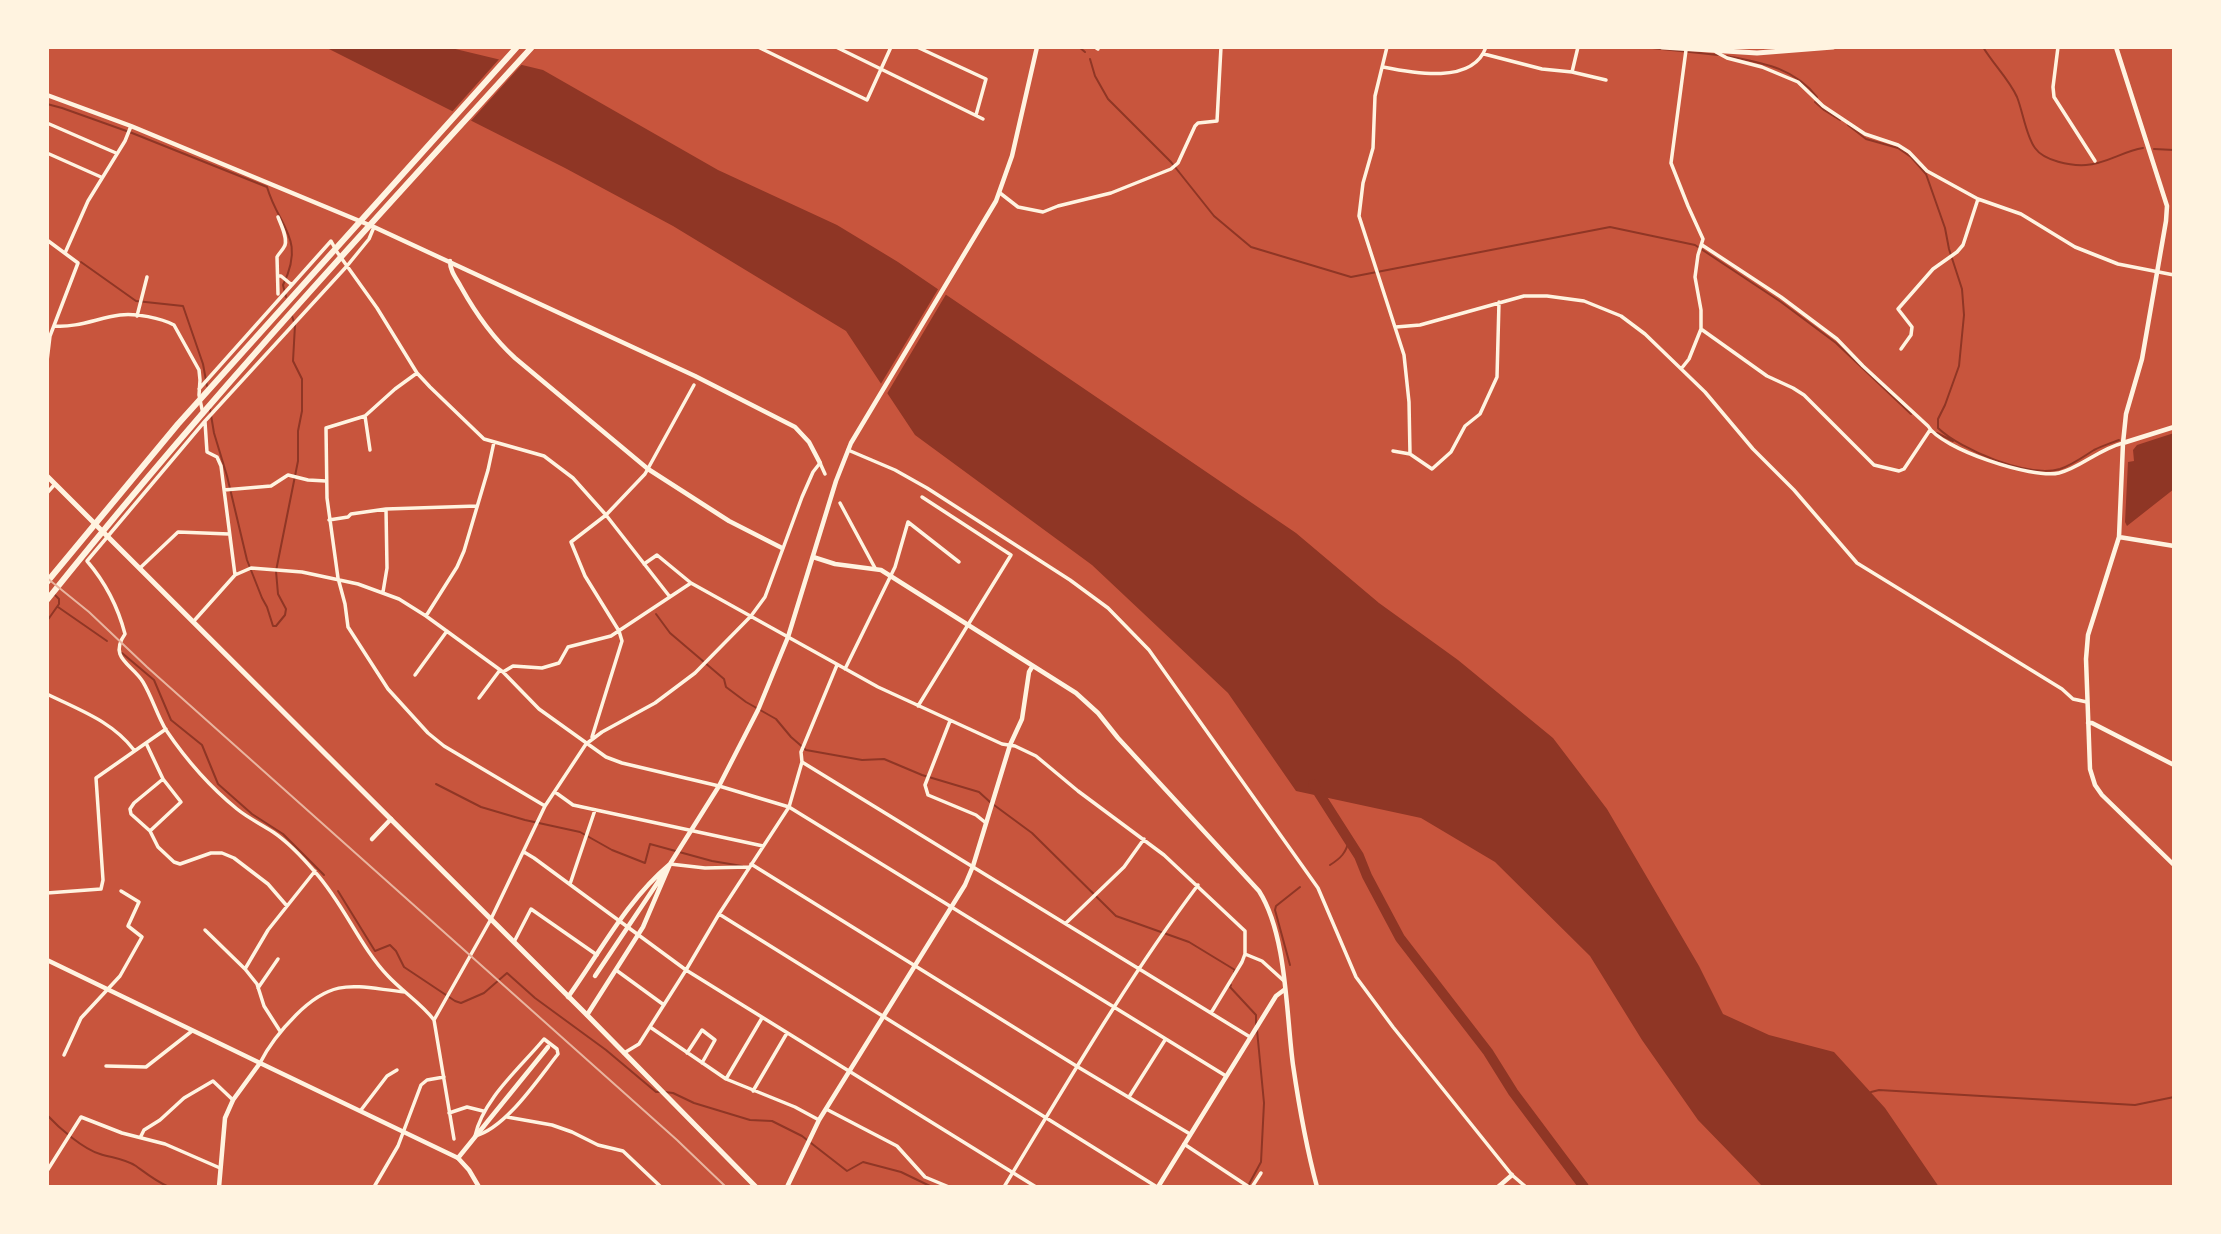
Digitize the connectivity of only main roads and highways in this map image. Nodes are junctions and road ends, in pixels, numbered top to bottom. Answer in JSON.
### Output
{"nodes":[{"id":1,"x":517,"y":47,"type":"edge"},
{"id":2,"x":532,"y":47,"type":"edge"},
{"id":3,"x":1662,"y":47,"type":"edge"},
{"id":4,"x":1833,"y":47,"type":"edge"},
{"id":5,"x":47,"y":476,"type":"edge"},
{"id":6,"x":47,"y":582,"type":"edge"},
{"id":7,"x":47,"y":600,"type":"edge"},
{"id":8,"x":756,"y":1187,"type":"edge"}],
"edges":[{"from":1,"to":6,"type":"highway"},
{"from":2,"to":7,"type":"highway"},
{"from":3,"to":4,"type":"main road"},
{"from":5,"to":8,"type":"main road"}]}
